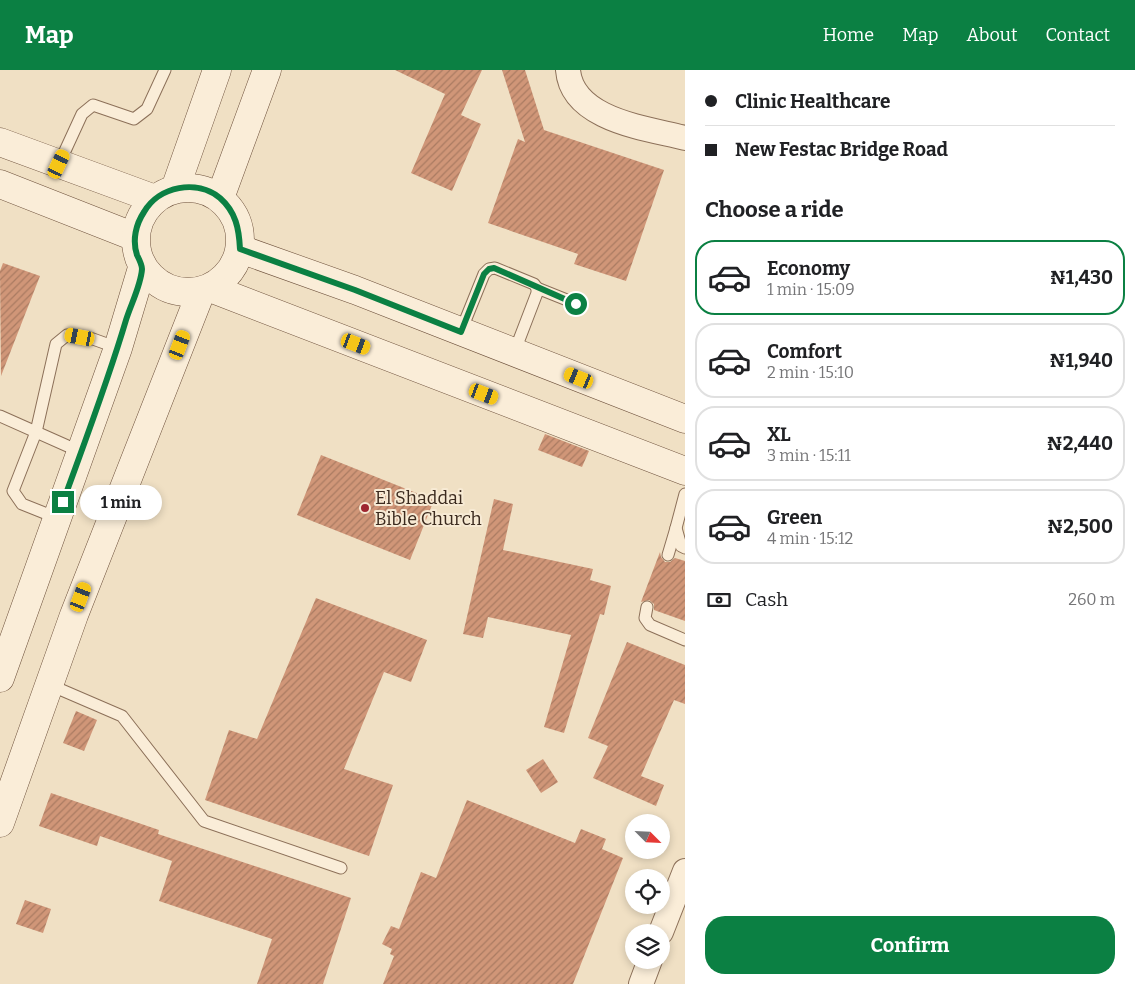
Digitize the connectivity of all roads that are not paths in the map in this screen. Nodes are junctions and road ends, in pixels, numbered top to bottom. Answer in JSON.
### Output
{"nodes":[{"id":1,"x":165,"y":70,"type":"edge"},
{"id":2,"x":217,"y":70,"type":"edge"},
{"id":3,"x":267,"y":70,"type":"edge"},
{"id":4,"x":568,"y":70,"type":"edge"},
{"id":5,"x":685,"y":138,"type":"edge"},
{"id":6,"x":0,"y":142,"type":"edge"},
{"id":7,"x":59,"y":164,"type":"junction"},
{"id":8,"x":0,"y":184,"type":"edge"},
{"id":9,"x":165,"y":194,"type":"junction"},
{"id":10,"x":220,"y":198,"type":"junction"},
{"id":11,"x":135,"y":237,"type":"junction"},
{"id":12,"x":240,"y":249,"type":"junction"},
{"id":13,"x":142,"y":268,"type":"junction"},
{"id":14,"x":537,"y":288,"type":"junction"},
{"id":15,"x":205,"y":290,"type":"junction"},
{"id":16,"x":576,"y":304,"type":"dead end"},
{"id":17,"x":461,"y":332,"type":"junction"},
{"id":18,"x":118,"y":348,"type":"junction"},
{"id":19,"x":514,"y":352,"type":"junction"},
{"id":20,"x":0,"y":416,"type":"edge"},
{"id":21,"x":685,"y":419,"type":"edge"},
{"id":22,"x":36,"y":432,"type":"junction"},
{"id":23,"x":81,"y":452,"type":"junction"},
{"id":24,"x":685,"y":471,"type":"edge"},
{"id":25,"x":685,"y":494,"type":"edge"},
{"id":26,"x":57,"y":519,"type":"junction"},
{"id":27,"x":676,"y":528,"type":"junction"},
{"id":28,"x":685,"y":548,"type":"edge"},
{"id":29,"x":668,"y":555,"type":"dead end"},
{"id":30,"x":647,"y":607,"type":"dead end"},
{"id":31,"x":685,"y":640,"type":"edge"},
{"id":32,"x":0,"y":677,"type":"edge"},
{"id":33,"x":50,"y":685,"type":"junction"},
{"id":34,"x":0,"y":823,"type":"edge"},
{"id":35,"x":341,"y":868,"type":"dead end"},
{"id":36,"x":685,"y":871,"type":"edge"},
{"id":37,"x":664,"y":924,"type":"edge"},
{"id":38,"x":647,"y":969,"type":"edge"},
{"id":39,"x":641,"y":984,"type":"edge"}],
"edges":[{"from":1,"to":7,"type":"lane"},
{"from":2,"to":9,"type":"main road"},
{"from":3,"to":10,"type":"main road"},
{"from":4,"to":5,"type":"street"},
{"from":6,"to":7,"type":"main road"},
{"from":7,"to":9,"type":"main road"},
{"from":8,"to":11,"type":"main road"},
{"from":9,"to":10,"type":"main road"},
{"from":9,"to":11,"type":"main road"},
{"from":10,"to":12,"type":"main road"},
{"from":11,"to":13,"type":"main road"},
{"from":12,"to":15,"type":"main road"},
{"from":12,"to":17,"type":"main road"},
{"from":13,"to":15,"type":"main road"},
{"from":13,"to":18,"type":"main road"},
{"from":14,"to":16,"type":"lane"},
{"from":14,"to":17,"type":"lane"},
{"from":14,"to":19,"type":"lane"},
{"from":15,"to":24,"type":"main road"},
{"from":15,"to":33,"type":"main road"},
{"from":17,"to":19,"type":"main road"},
{"from":18,"to":22,"type":"lane"},
{"from":18,"to":23,"type":"main road"},
{"from":19,"to":21,"type":"main road"},
{"from":20,"to":22,"type":"lane"},
{"from":22,"to":23,"type":"lane"},
{"from":22,"to":26,"type":"lane"},
{"from":23,"to":26,"type":"main road"},
{"from":25,"to":27,"type":"lane"},
{"from":26,"to":32,"type":"main road"},
{"from":27,"to":28,"type":"lane"},
{"from":27,"to":29,"type":"lane"},
{"from":30,"to":31,"type":"lane"},
{"from":33,"to":34,"type":"main road"},
{"from":33,"to":35,"type":"lane"},
{"from":36,"to":37,"type":"street"},
{"from":38,"to":39,"type":"street"}]}
